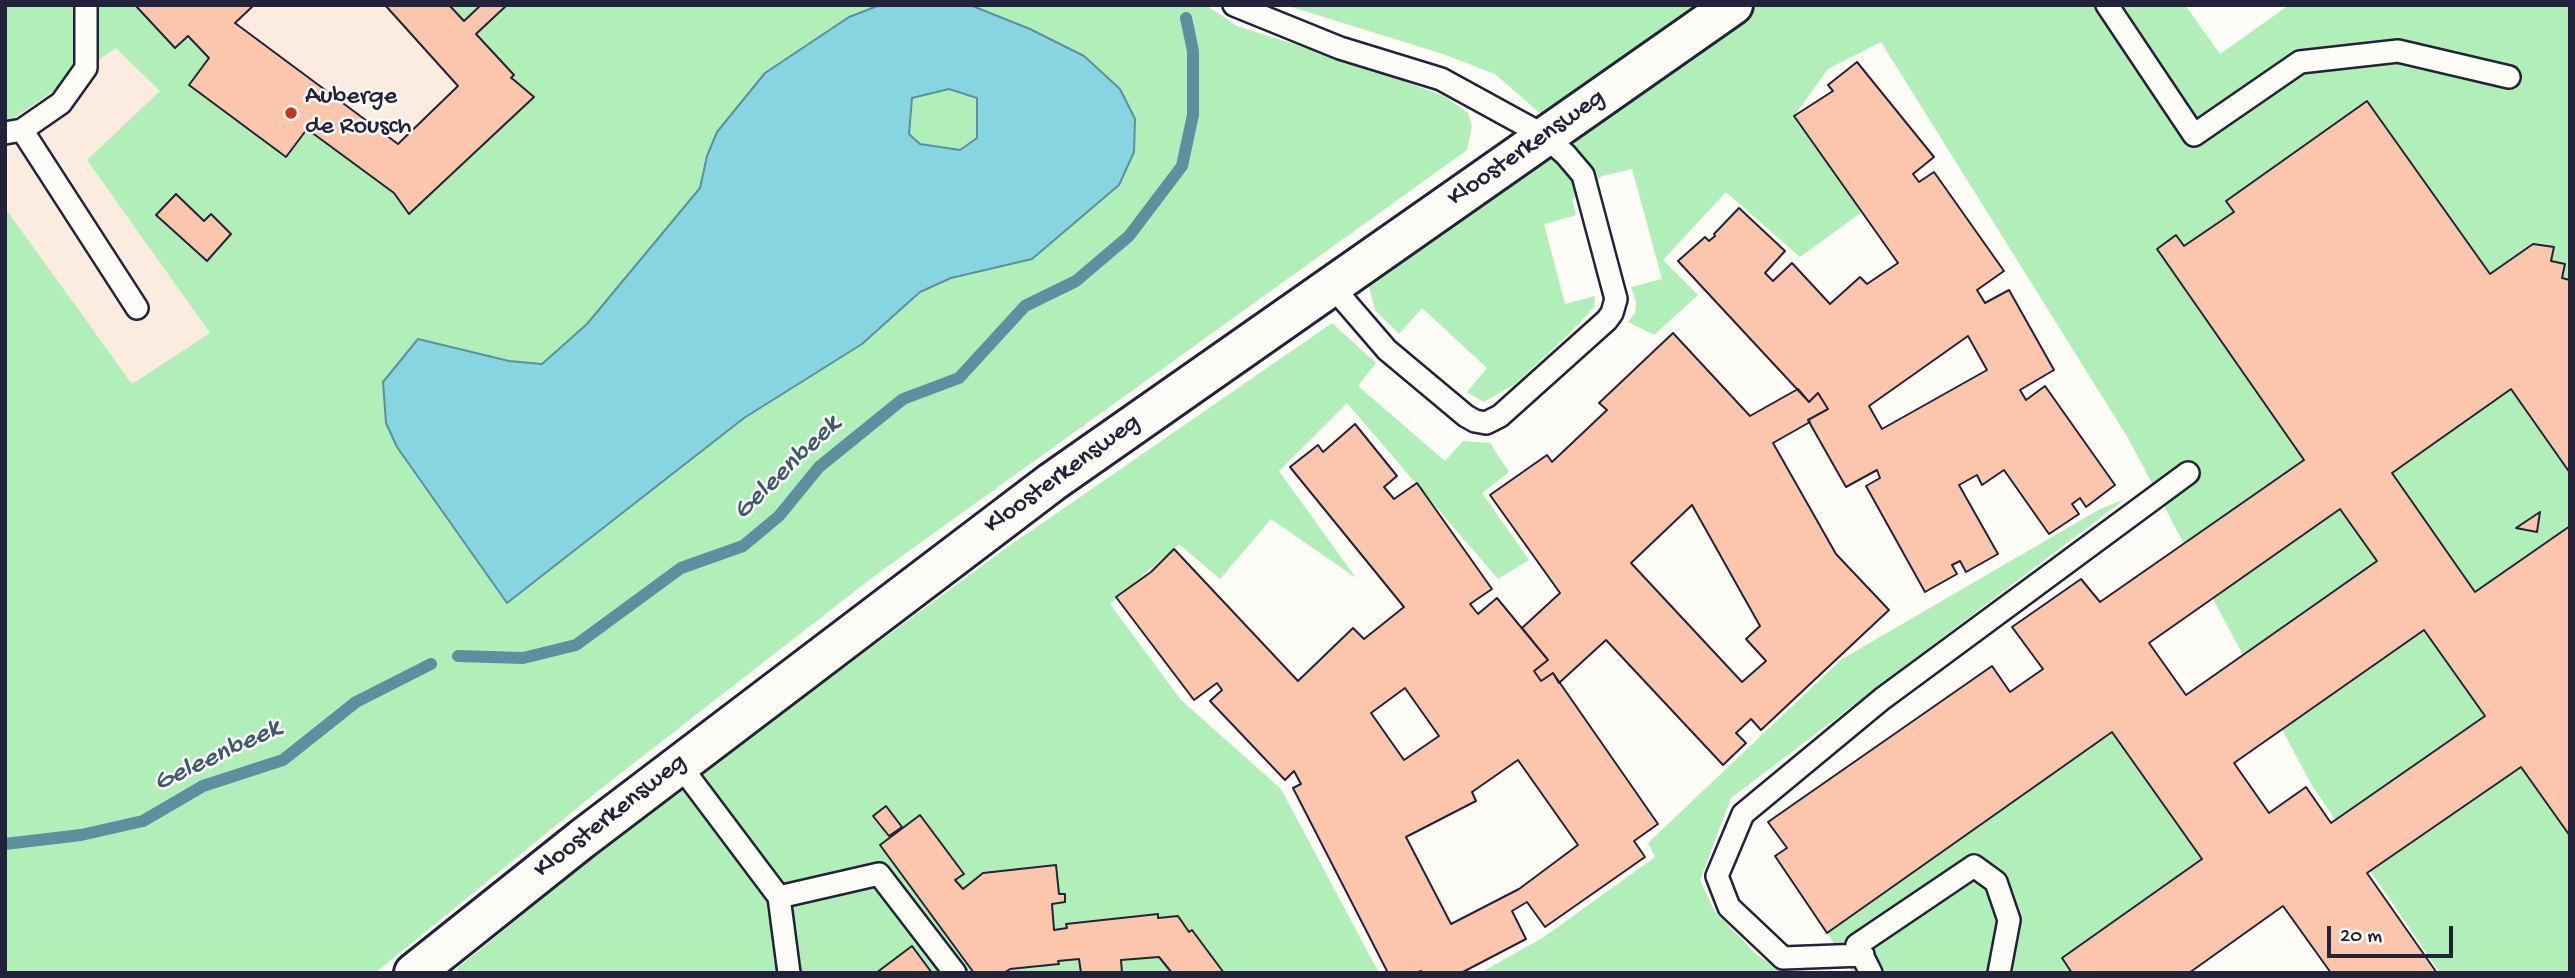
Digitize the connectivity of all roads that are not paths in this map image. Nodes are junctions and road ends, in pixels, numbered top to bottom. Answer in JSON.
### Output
{"nodes":[{"id":1,"x":86,"y":5,"type":"edge"},
{"id":2,"x":1733,"y":5,"type":"edge"},
{"id":3,"x":2107,"y":5,"type":"edge"},
{"id":4,"x":1238,"y":7,"type":"edge"},
{"id":5,"x":2509,"y":77,"type":"dead end"},
{"id":6,"x":14,"y":132,"type":"edge"},
{"id":7,"x":1545,"y":136,"type":"junction"},
{"id":8,"x":1331,"y":285,"type":"junction"},
{"id":9,"x":136,"y":308,"type":"dead end"},
{"id":10,"x":2188,"y":473,"type":"dead end"},
{"id":11,"x":680,"y":764,"type":"junction"},
{"id":12,"x":779,"y":897,"type":"junction"},
{"id":13,"x":1867,"y":964,"type":"edge"},
{"id":14,"x":424,"y":970,"type":"edge"},
{"id":15,"x":789,"y":973,"type":"edge"},
{"id":16,"x":955,"y":973,"type":"edge"},
{"id":17,"x":1999,"y":973,"type":"edge"}],
"edges":[{"from":1,"to":6,"type":"lane"},
{"from":2,"to":7,"type":"street","name":"Kloosterkensweg"},
{"from":3,"to":5,"type":"lane"},
{"from":4,"to":7,"type":"lane"},
{"from":6,"to":9,"type":"lane"},
{"from":7,"to":8,"type":"street","name":"Kloosterkensweg"},
{"from":7,"to":8,"type":"lane"},
{"from":8,"to":11,"type":"street","name":"Kloosterkensweg"},
{"from":10,"to":13,"type":"lane"},
{"from":11,"to":12,"type":"lane"},
{"from":11,"to":14,"type":"street","name":"Kloosterkensweg"},
{"from":12,"to":15,"type":"lane"},
{"from":12,"to":16,"type":"lane"},
{"from":13,"to":17,"type":"lane"}]}
